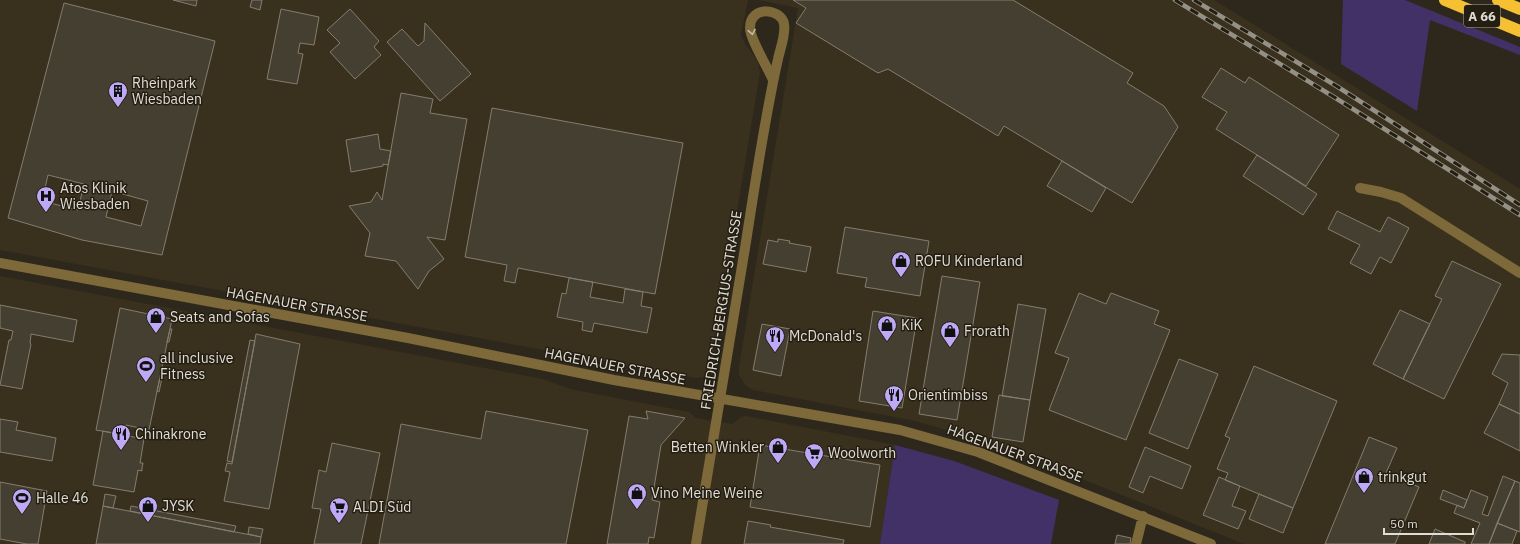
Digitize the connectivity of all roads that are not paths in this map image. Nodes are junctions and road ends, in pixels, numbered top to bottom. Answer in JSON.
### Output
{"nodes":[{"id":1,"x":1444,"y":0,"type":"edge"},
{"id":2,"x":1498,"y":0,"type":"edge"},
{"id":3,"x":1520,"y":9,"type":"edge"},
{"id":4,"x":1520,"y":31,"type":"edge"},
{"id":5,"x":774,"y":80,"type":"junction"},
{"id":6,"x":1360,"y":188,"type":"dead end"},
{"id":7,"x":0,"y":263,"type":"edge"},
{"id":8,"x":1520,"y":273,"type":"edge"},
{"id":9,"x":720,"y":399,"type":"junction"},
{"id":10,"x":1143,"y":516,"type":"junction"},
{"id":11,"x":696,"y":544,"type":"edge"},
{"id":12,"x":1136,"y":544,"type":"edge"},
{"id":13,"x":1211,"y":544,"type":"edge"}],
"edges":[{"from":1,"to":4,"type":"highway","number":"A 66"},
{"from":2,"to":3,"type":"highway","number":"A 66"},
{"from":5,"to":5,"type":"street","name":"FRIEDRICH-BERGIUS-STRASSE","one_way":true},
{"from":5,"to":9,"type":"street","name":"FRIEDRICH-BERGIUS-STRASSE"},
{"from":6,"to":8,"type":"street"},
{"from":7,"to":9,"type":"street","name":"HAGENAUER STRASSE"},
{"from":9,"to":10,"type":"street","name":"HAGENAUER STRASSE"},
{"from":9,"to":11,"type":"street","name":"FRIEDRICH-BERGIUS-STRASSE"},
{"from":10,"to":12,"type":"street"},
{"from":10,"to":13,"type":"street","name":"HAGENAUER STRASSE"}]}
